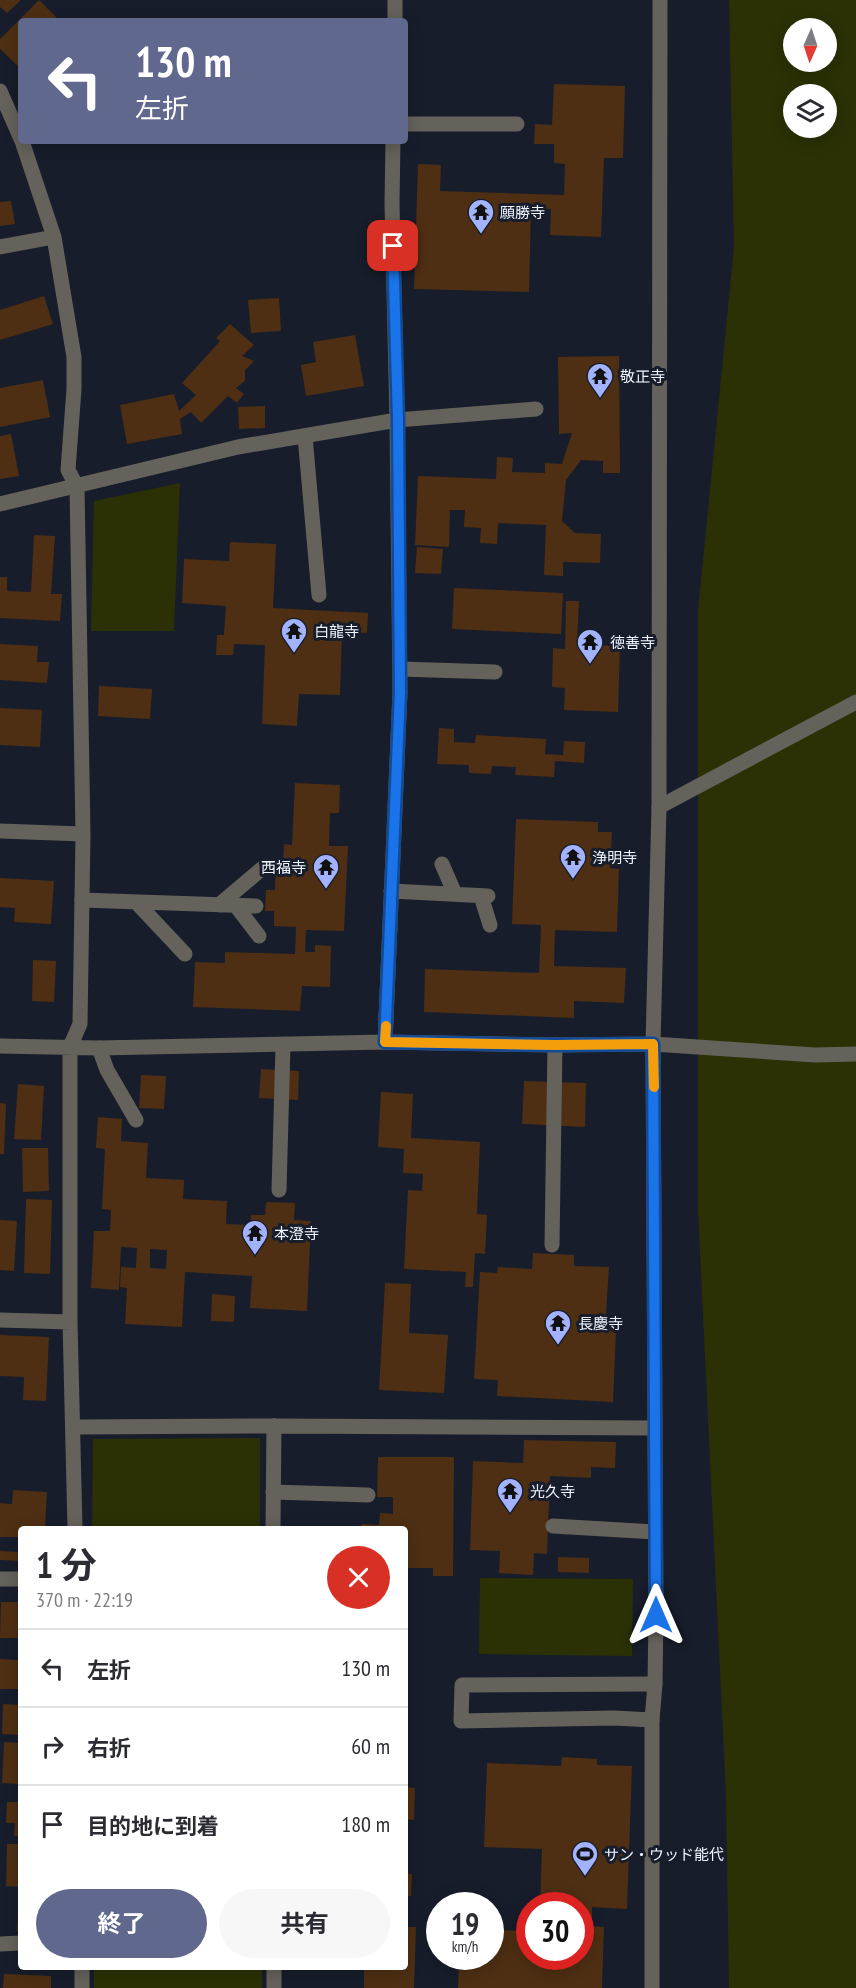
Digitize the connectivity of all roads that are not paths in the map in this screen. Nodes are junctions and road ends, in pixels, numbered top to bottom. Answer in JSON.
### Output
{"nodes":[{"id":1,"x":395,"y":0,"type":"edge"},
{"id":2,"x":660,"y":0,"type":"edge"},
{"id":3,"x":395,"y":18,"type":"edge"},
{"id":4,"x":0,"y":91,"type":"edge"},
{"id":5,"x":408,"y":124,"type":"edge"},
{"id":6,"x":517,"y":124,"type":"dead end"},
{"id":7,"x":18,"y":131,"type":"edge"},
{"id":8,"x":23,"y":144,"type":"edge"},
{"id":9,"x":393,"y":144,"type":"edge"},
{"id":10,"x":54,"y":237,"type":"junction"},
{"id":11,"x":0,"y":247,"type":"edge"},
{"id":12,"x":536,"y":409,"type":"dead end"},
{"id":13,"x":398,"y":420,"type":"junction"},
{"id":14,"x":305,"y":436,"type":"junction"},
{"id":15,"x":77,"y":487,"type":"junction"},
{"id":16,"x":0,"y":504,"type":"edge"},
{"id":17,"x":319,"y":595,"type":"dead end"},
{"id":18,"x":400,"y":669,"type":"junction"},
{"id":19,"x":495,"y":672,"type":"dead end"},
{"id":20,"x":856,"y":702,"type":"edge"},
{"id":21,"x":659,"y":807,"type":"junction"},
{"id":22,"x":0,"y":831,"type":"edge"},
{"id":23,"x":83,"y":834,"type":"junction"},
{"id":24,"x":442,"y":864,"type":"dead end"},
{"id":25,"x":265,"y":866,"type":"dead end"},
{"id":26,"x":391,"y":891,"type":"junction"},
{"id":27,"x":455,"y":894,"type":"junction"},
{"id":28,"x":82,"y":900,"type":"junction"},
{"id":29,"x":137,"y":903,"type":"junction"},
{"id":30,"x":219,"y":905,"type":"junction"},
{"id":31,"x":236,"y":906,"type":"junction"},
{"id":32,"x":256,"y":906,"type":"dead end"},
{"id":33,"x":490,"y":925,"type":"dead end"},
{"id":34,"x":259,"y":936,"type":"dead end"},
{"id":35,"x":185,"y":954,"type":"dead end"},
{"id":36,"x":385,"y":1042,"type":"junction"},
{"id":37,"x":653,"y":1044,"type":"junction"},
{"id":38,"x":283,"y":1045,"type":"junction"},
{"id":39,"x":555,"y":1045,"type":"junction"},
{"id":40,"x":0,"y":1046,"type":"edge"},
{"id":41,"x":70,"y":1047,"type":"junction"},
{"id":42,"x":99,"y":1048,"type":"junction"},
{"id":43,"x":856,"y":1054,"type":"edge"},
{"id":44,"x":136,"y":1120,"type":"dead end"},
{"id":45,"x":279,"y":1190,"type":"dead end"},
{"id":46,"x":552,"y":1245,"type":"dead end"},
{"id":47,"x":0,"y":1320,"type":"edge"},
{"id":48,"x":70,"y":1322,"type":"junction"},
{"id":49,"x":274,"y":1426,"type":"junction"},
{"id":50,"x":73,"y":1427,"type":"junction"},
{"id":51,"x":654,"y":1428,"type":"junction"},
{"id":52,"x":273,"y":1491,"type":"junction"},
{"id":53,"x":368,"y":1494,"type":"dead end"},
{"id":54,"x":75,"y":1526,"type":"edge"},
{"id":55,"x":273,"y":1526,"type":"edge"},
{"id":56,"x":553,"y":1526,"type":"dead end"},
{"id":57,"x":655,"y":1532,"type":"junction"},
{"id":58,"x":0,"y":1579,"type":"edge"},
{"id":59,"x":18,"y":1579,"type":"edge"},
{"id":60,"x":655,"y":1684,"type":"junction"},
{"id":61,"x":652,"y":1720,"type":"junction"},
{"id":62,"x":18,"y":1943,"type":"edge"},
{"id":63,"x":0,"y":1944,"type":"edge"},
{"id":64,"x":82,"y":1970,"type":"edge"},
{"id":65,"x":274,"y":1970,"type":"edge"},
{"id":66,"x":82,"y":1988,"type":"edge"},
{"id":67,"x":274,"y":1988,"type":"edge"},
{"id":68,"x":652,"y":1988,"type":"edge"}],
"edges":[{"from":1,"to":3,"type":"street"},
{"from":2,"to":21,"type":"street"},
{"from":4,"to":7,"type":"street"},
{"from":5,"to":6,"type":"street"},
{"from":8,"to":10,"type":"street"},
{"from":9,"to":13,"type":"street"},
{"from":10,"to":11,"type":"street"},
{"from":10,"to":15,"type":"street"},
{"from":12,"to":13,"type":"street"},
{"from":13,"to":14,"type":"street"},
{"from":13,"to":18,"type":"street"},
{"from":14,"to":15,"type":"street"},
{"from":14,"to":17,"type":"street"},
{"from":15,"to":16,"type":"street"},
{"from":15,"to":23,"type":"street"},
{"from":18,"to":19,"type":"street"},
{"from":18,"to":26,"type":"street"},
{"from":20,"to":21,"type":"street"},
{"from":21,"to":37,"type":"street"},
{"from":22,"to":23,"type":"street"},
{"from":23,"to":28,"type":"street"},
{"from":24,"to":27,"type":"street"},
{"from":25,"to":30,"type":"street"},
{"from":26,"to":27,"type":"street"},
{"from":26,"to":36,"type":"street"},
{"from":27,"to":33,"type":"street"},
{"from":28,"to":29,"type":"street"},
{"from":28,"to":41,"type":"street"},
{"from":29,"to":30,"type":"street"},
{"from":29,"to":35,"type":"street"},
{"from":30,"to":31,"type":"street"},
{"from":31,"to":32,"type":"street"},
{"from":31,"to":34,"type":"street"},
{"from":36,"to":38,"type":"street"},
{"from":36,"to":39,"type":"street"},
{"from":37,"to":39,"type":"street"},
{"from":37,"to":43,"type":"street"},
{"from":37,"to":51,"type":"street"},
{"from":38,"to":42,"type":"street"},
{"from":38,"to":45,"type":"street"},
{"from":39,"to":46,"type":"street"},
{"from":40,"to":41,"type":"street"},
{"from":41,"to":42,"type":"street"},
{"from":41,"to":48,"type":"street"},
{"from":42,"to":44,"type":"street"},
{"from":47,"to":48,"type":"street"},
{"from":48,"to":50,"type":"street"},
{"from":49,"to":50,"type":"street"},
{"from":49,"to":51,"type":"street"},
{"from":49,"to":52,"type":"street"},
{"from":50,"to":54,"type":"street"},
{"from":51,"to":57,"type":"street"},
{"from":52,"to":53,"type":"street"},
{"from":52,"to":55,"type":"street"},
{"from":56,"to":57,"type":"street"},
{"from":57,"to":60,"type":"street"},
{"from":58,"to":59,"type":"street"},
{"from":60,"to":61,"type":"street"},
{"from":60,"to":61,"type":"street"},
{"from":61,"to":68,"type":"street"},
{"from":62,"to":63,"type":"street"},
{"from":64,"to":66,"type":"street"},
{"from":65,"to":67,"type":"street"}]}
